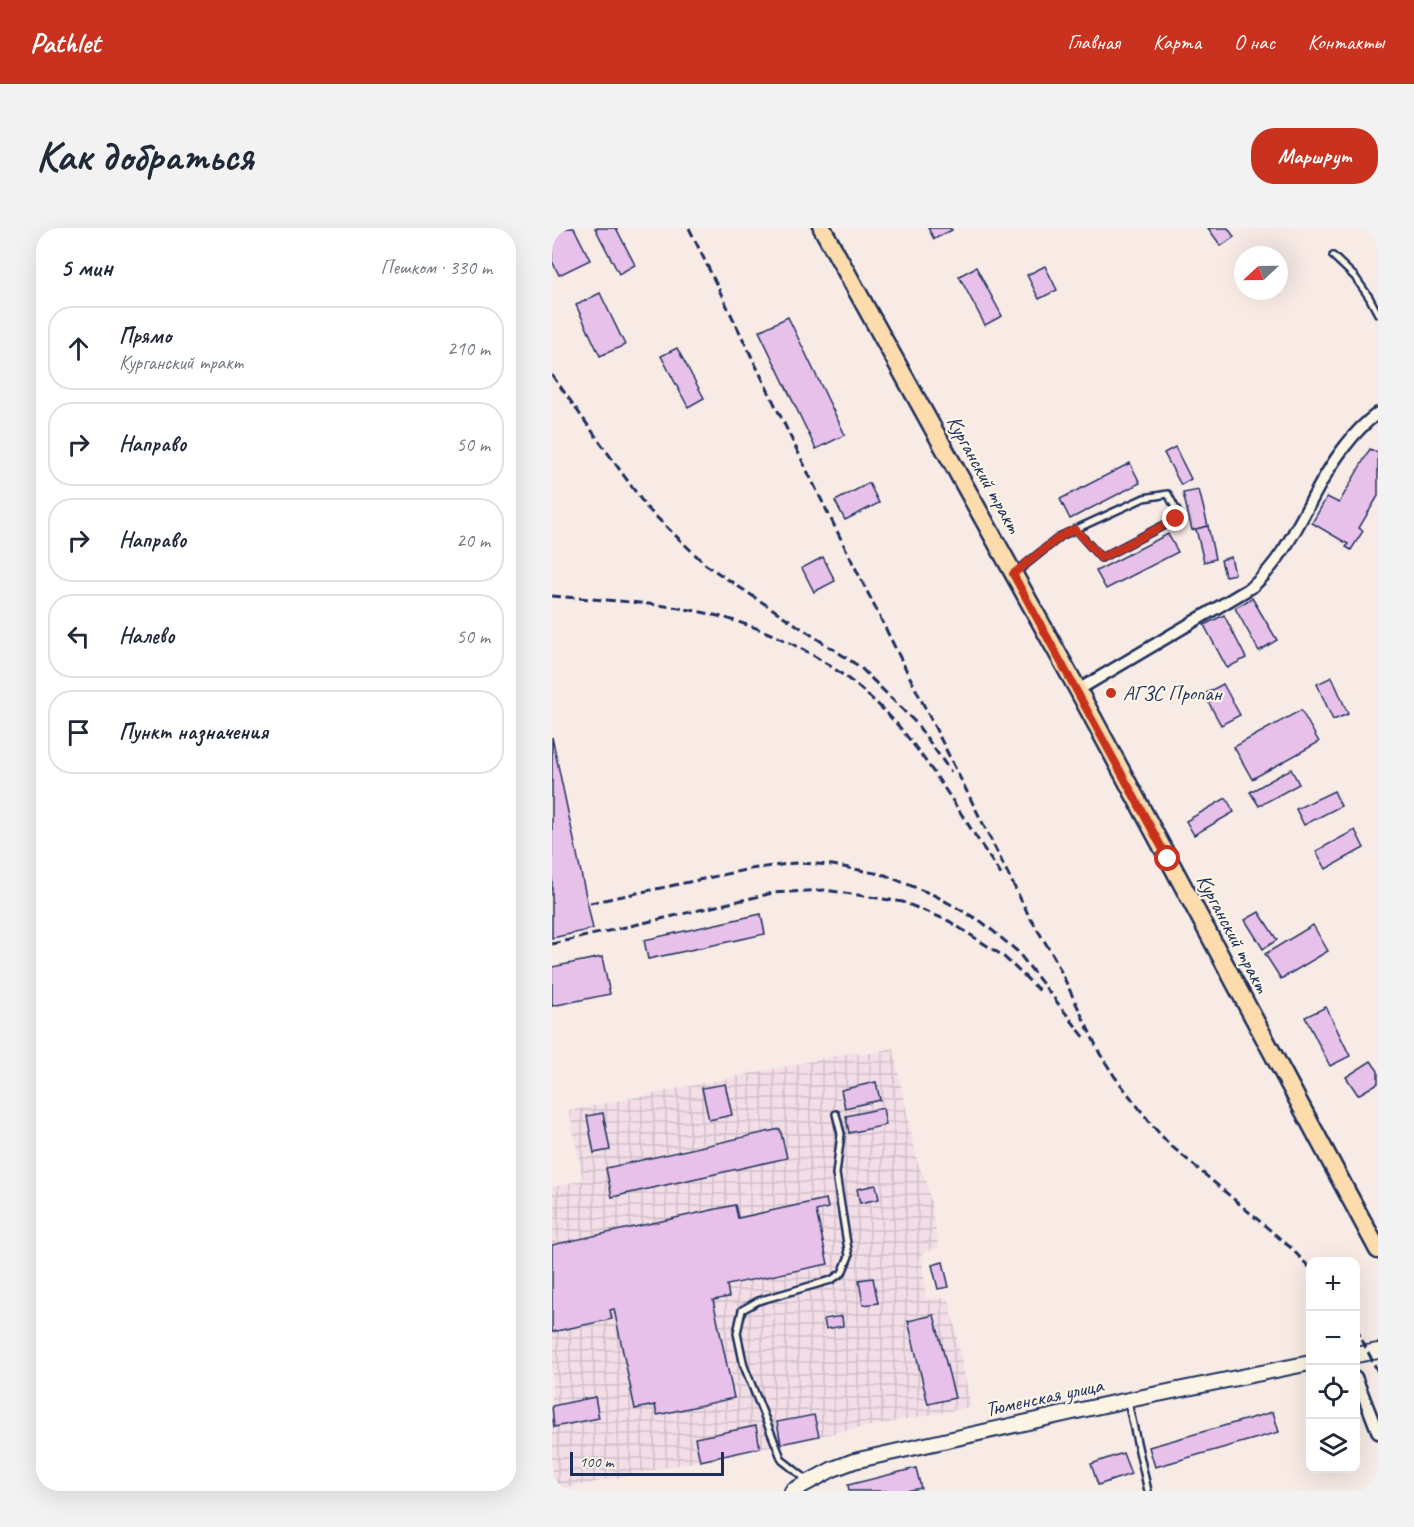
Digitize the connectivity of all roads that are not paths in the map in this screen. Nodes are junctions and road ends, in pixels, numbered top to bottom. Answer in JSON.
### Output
{"nodes":[{"id":1,"x":822,"y":228,"type":"edge"},
{"id":2,"x":1333,"y":256,"type":"dead end"},
{"id":3,"x":1378,"y":314,"type":"edge"},
{"id":4,"x":1378,"y":412,"type":"edge"},
{"id":5,"x":1075,"y":529,"type":"junction"},
{"id":6,"x":1013,"y":574,"type":"junction"},
{"id":7,"x":1078,"y":690,"type":"junction"},
{"id":8,"x":836,"y":1114,"type":"dead end"},
{"id":9,"x":1378,"y":1250,"type":"edge"},
{"id":10,"x":1377,"y":1351,"type":"edge"},
{"id":11,"x":1360,"y":1354,"type":"edge"},
{"id":12,"x":1306,"y":1364,"type":"edge"},
{"id":13,"x":1360,"y":1387,"type":"edge"},
{"id":14,"x":1127,"y":1400,"type":"junction"},
{"id":15,"x":1378,"y":1433,"type":"edge"},
{"id":16,"x":811,"y":1486,"type":"edge"},
{"id":17,"x":792,"y":1491,"type":"edge"},
{"id":18,"x":1148,"y":1491,"type":"edge"}],
"edges":[{"from":1,"to":6,"type":"main road","name":"Курганский тракт"},
{"from":2,"to":3,"type":"lane"},
{"from":4,"to":7,"type":"street"},
{"from":5,"to":5,"type":"lane"},
{"from":5,"to":6,"type":"lane"},
{"from":6,"to":7,"type":"main road","name":"Курганский тракт"},
{"from":7,"to":9,"type":"main road","name":"Курганский тракт"},
{"from":8,"to":16,"type":"lane"},
{"from":10,"to":11,"type":"street"},
{"from":12,"to":14,"type":"street","name":"Тюменская улица"},
{"from":13,"to":15,"type":"street"},
{"from":14,"to":16,"type":"street","name":"Тюменская улица"},
{"from":14,"to":18,"type":"lane"},
{"from":16,"to":17,"type":"street","name":"Тюменская улица"}]}
